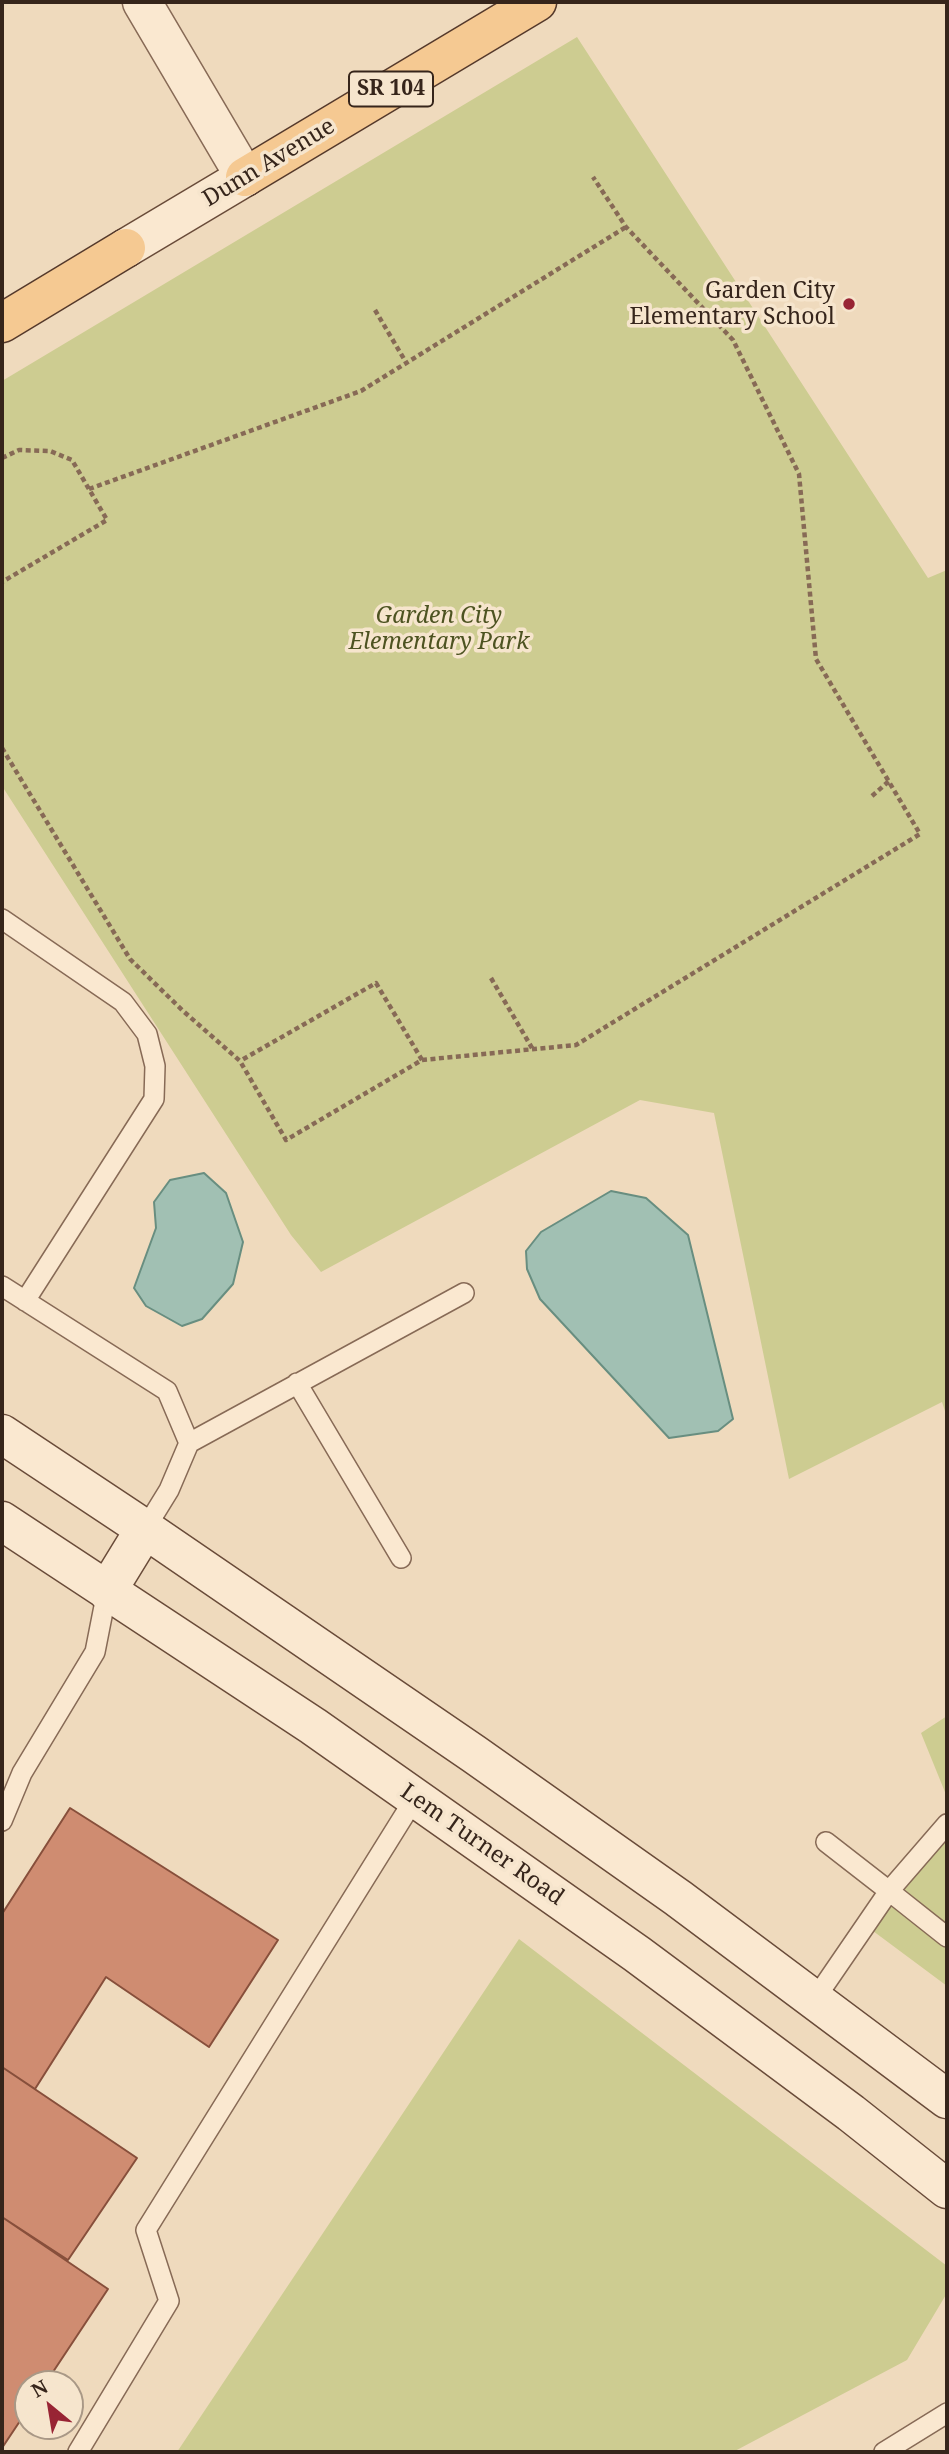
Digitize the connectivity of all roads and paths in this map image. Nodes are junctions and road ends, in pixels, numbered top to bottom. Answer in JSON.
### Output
{"nodes":[{"id":1,"x":142,"y":2,"type":"edge"},
{"id":2,"x":537,"y":2,"type":"edge"},
{"id":3,"x":246,"y":177,"type":"junction"},
{"id":4,"x":593,"y":177,"type":"dead end"},
{"id":5,"x":626,"y":227,"type":"junction"},
{"id":6,"x":375,"y":310,"type":"dead end"},
{"id":7,"x":2,"y":323,"type":"edge"},
{"id":8,"x":407,"y":364,"type":"junction"},
{"id":9,"x":2,"y":458,"type":"edge"},
{"id":10,"x":89,"y":489,"type":"junction"},
{"id":11,"x":2,"y":582,"type":"edge"},
{"id":12,"x":2,"y":748,"type":"edge"},
{"id":13,"x":889,"y":780,"type":"junction"},
{"id":14,"x":872,"y":796,"type":"dead end"},
{"id":15,"x":2,"y":919,"type":"edge"},
{"id":16,"x":491,"y":978,"type":"dead end"},
{"id":17,"x":532,"y":1048,"type":"junction"},
{"id":18,"x":422,"y":1060,"type":"junction"},
{"id":19,"x":240,"y":1061,"type":"junction"},
{"id":20,"x":2,"y":1286,"type":"edge"},
{"id":21,"x":464,"y":1293,"type":"dead end"},
{"id":22,"x":25,"y":1301,"type":"junction"},
{"id":23,"x":297,"y":1383,"type":"junction"},
{"id":24,"x":2,"y":1434,"type":"edge"},
{"id":25,"x":189,"y":1443,"type":"junction"},
{"id":26,"x":2,"y":1521,"type":"edge"},
{"id":27,"x":145,"y":1529,"type":"junction"},
{"id":28,"x":401,"y":1558,"type":"dead end"},
{"id":29,"x":107,"y":1591,"type":"junction"},
{"id":30,"x":415,"y":1798,"type":"junction"},
{"id":31,"x":2,"y":1821,"type":"edge"},
{"id":32,"x":947,"y":1824,"type":"edge"},
{"id":33,"x":826,"y":1842,"type":"dead end"},
{"id":34,"x":889,"y":1891,"type":"junction"},
{"id":35,"x":947,"y":1937,"type":"edge"},
{"id":36,"x":815,"y":1999,"type":"junction"},
{"id":37,"x":947,"y":2099,"type":"edge"},
{"id":38,"x":947,"y":2189,"type":"edge"},
{"id":39,"x":947,"y":2413,"type":"edge"},
{"id":40,"x":78,"y":2452,"type":"edge"},
{"id":41,"x":884,"y":2452,"type":"edge"}],
"edges":[{"from":1,"to":3,"type":"main road"},
{"from":2,"to":3,"type":"main road","name":"Dunn Avenue","number":"SR 104"},
{"from":3,"to":7,"type":"main road","name":"Dunn Avenue","number":"SR 104"},
{"from":4,"to":5,"type":"path"},
{"from":5,"to":8,"type":"path"},
{"from":5,"to":13,"type":"path"},
{"from":6,"to":8,"type":"path"},
{"from":8,"to":10,"type":"path"},
{"from":9,"to":10,"type":"path"},
{"from":10,"to":11,"type":"path"},
{"from":12,"to":19,"type":"path"},
{"from":13,"to":14,"type":"path"},
{"from":13,"to":17,"type":"path"},
{"from":15,"to":22,"type":"lane"},
{"from":16,"to":17,"type":"path"},
{"from":17,"to":18,"type":"path"},
{"from":18,"to":19,"type":"path"},
{"from":18,"to":19,"type":"path"},
{"from":20,"to":22,"type":"lane"},
{"from":21,"to":23,"type":"lane"},
{"from":22,"to":25,"type":"lane"},
{"from":23,"to":25,"type":"lane"},
{"from":23,"to":28,"type":"lane"},
{"from":24,"to":27,"type":"main road"},
{"from":25,"to":27,"type":"lane"},
{"from":26,"to":29,"type":"main road","name":"Lem Turner Road"},
{"from":27,"to":29,"type":"main road"},
{"from":27,"to":36,"type":"main road"},
{"from":29,"to":30,"type":"main road","name":"Lem Turner Road"},
{"from":29,"to":31,"type":"lane"},
{"from":30,"to":38,"type":"main road","name":"Lem Turner Road"},
{"from":30,"to":40,"type":"lane"},
{"from":32,"to":34,"type":"lane"},
{"from":33,"to":34,"type":"lane"},
{"from":34,"to":35,"type":"lane"},
{"from":34,"to":36,"type":"lane"},
{"from":36,"to":37,"type":"main road"},
{"from":39,"to":41,"type":"lane"}]}
